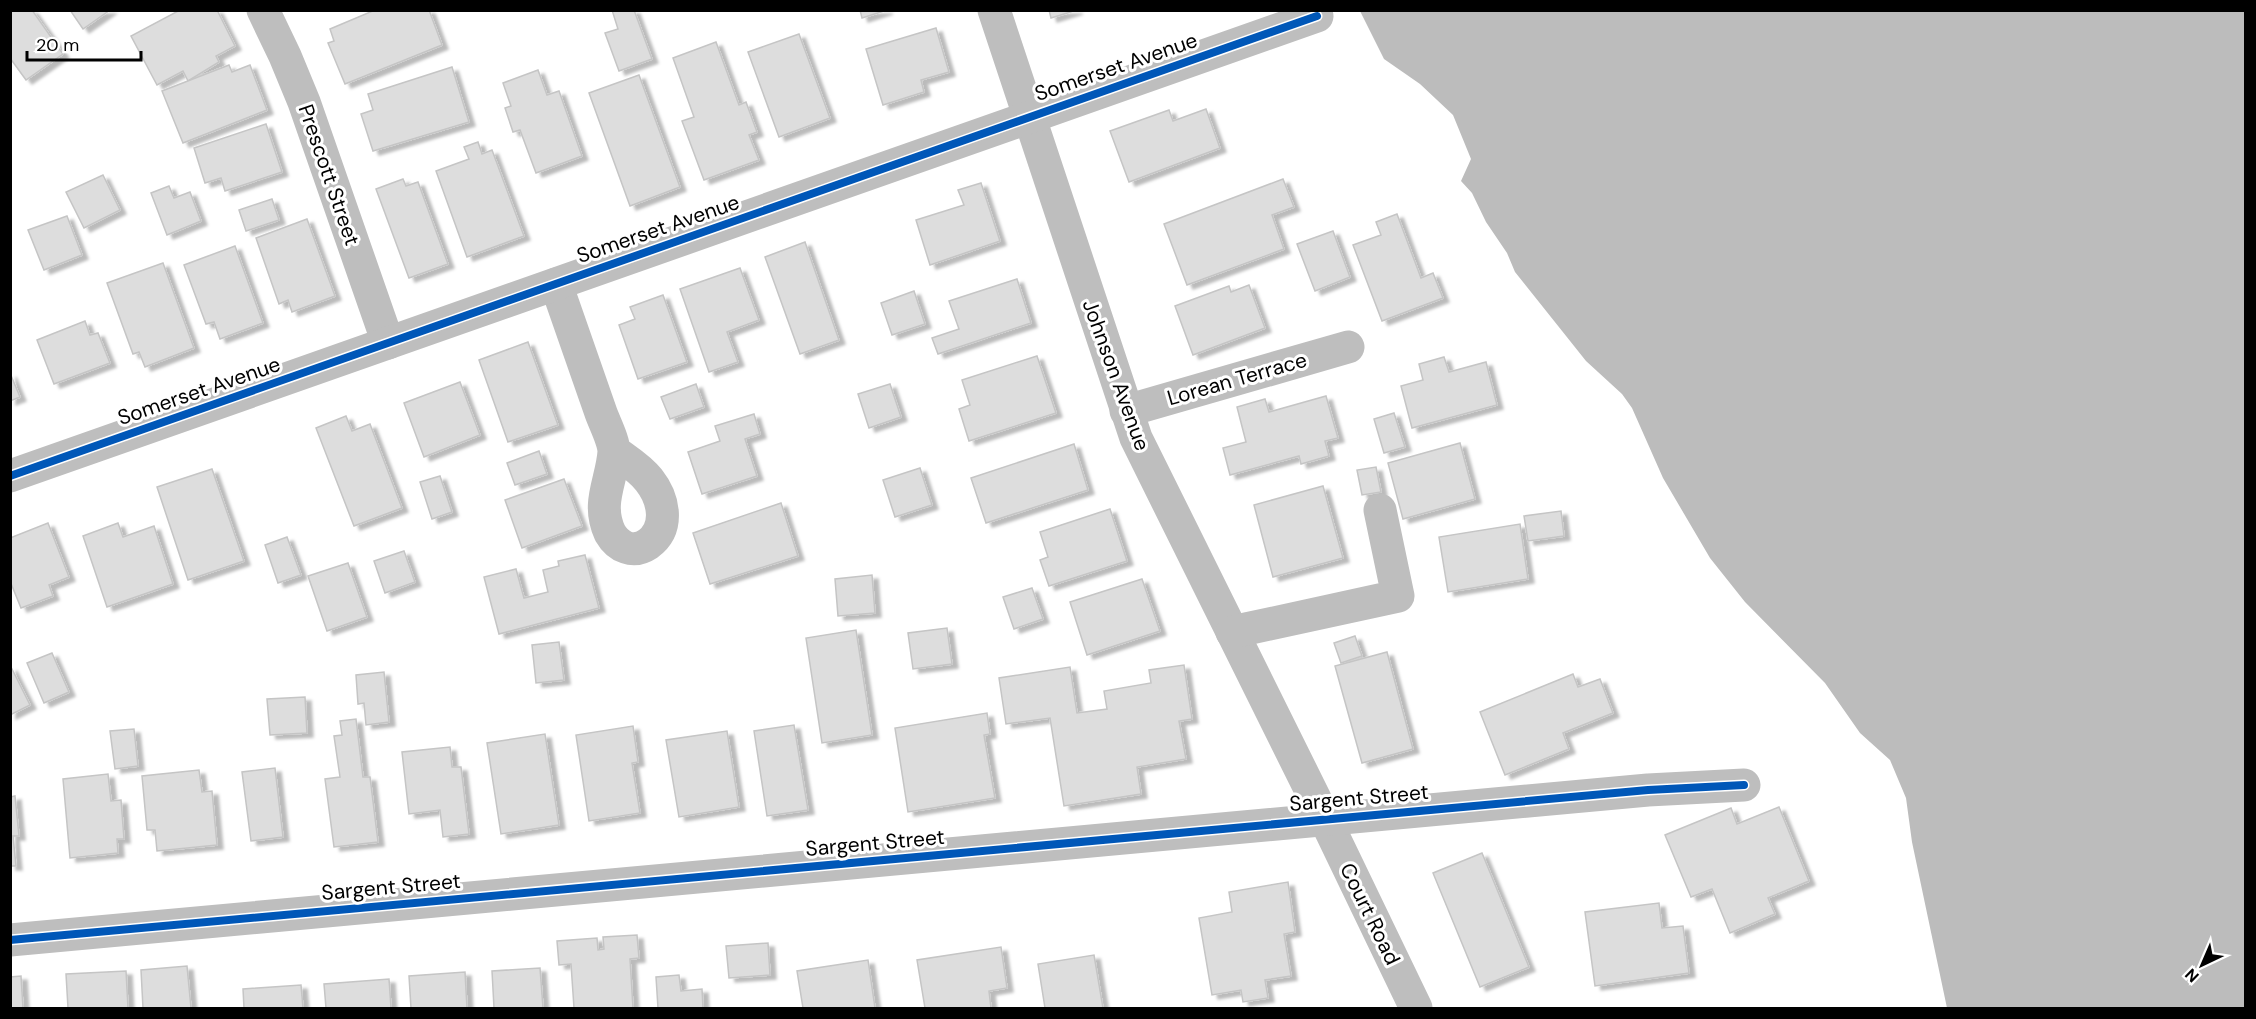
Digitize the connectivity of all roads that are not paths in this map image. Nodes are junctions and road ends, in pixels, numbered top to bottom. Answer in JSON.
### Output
{"nodes":[{"id":1,"x":263,"y":10,"type":"edge"},
{"id":2,"x":994,"y":10,"type":"edge"},
{"id":3,"x":1317,"y":16,"type":"dead end"},
{"id":4,"x":1029,"y":117,"type":"junction"},
{"id":5,"x":556,"y":284,"type":"junction"},
{"id":6,"x":388,"y":343,"type":"junction"},
{"id":7,"x":1348,"y":347,"type":"dead end"},
{"id":8,"x":1125,"y":411,"type":"junction"},
{"id":9,"x":614,"y":451,"type":"dead end"},
{"id":10,"x":10,"y":476,"type":"edge"},
{"id":11,"x":1380,"y":510,"type":"dead end"},
{"id":12,"x":1232,"y":632,"type":"junction"},
{"id":13,"x":1744,"y":785,"type":"dead end"},
{"id":14,"x":1325,"y":819,"type":"junction"},
{"id":15,"x":10,"y":940,"type":"edge"},
{"id":16,"x":1416,"y":1008,"type":"edge"}],
"edges":[{"from":1,"to":6,"type":"street","name":"Prescott Street"},
{"from":2,"to":4,"type":"street","name":"Johnson Avenue"},
{"from":3,"to":4,"type":"street","name":"Somerset Avenue"},
{"from":4,"to":5,"type":"street","name":"Somerset Avenue"},
{"from":4,"to":8,"type":"street","name":"Johnson Avenue"},
{"from":5,"to":6,"type":"street","name":"Somerset Avenue"},
{"from":5,"to":9,"type":"street"},
{"from":6,"to":10,"type":"street","name":"Somerset Avenue"},
{"from":7,"to":8,"type":"street","name":"Lorean Terrace"},
{"from":8,"to":12,"type":"street","name":"Johnson Avenue"},
{"from":11,"to":12,"type":"street"},
{"from":12,"to":14,"type":"street","name":"Johnson Avenue"},
{"from":13,"to":14,"type":"street","name":"Sargent Street"},
{"from":14,"to":15,"type":"street","name":"Sargent Street"},
{"from":14,"to":16,"type":"street","name":"Court Road"}]}
